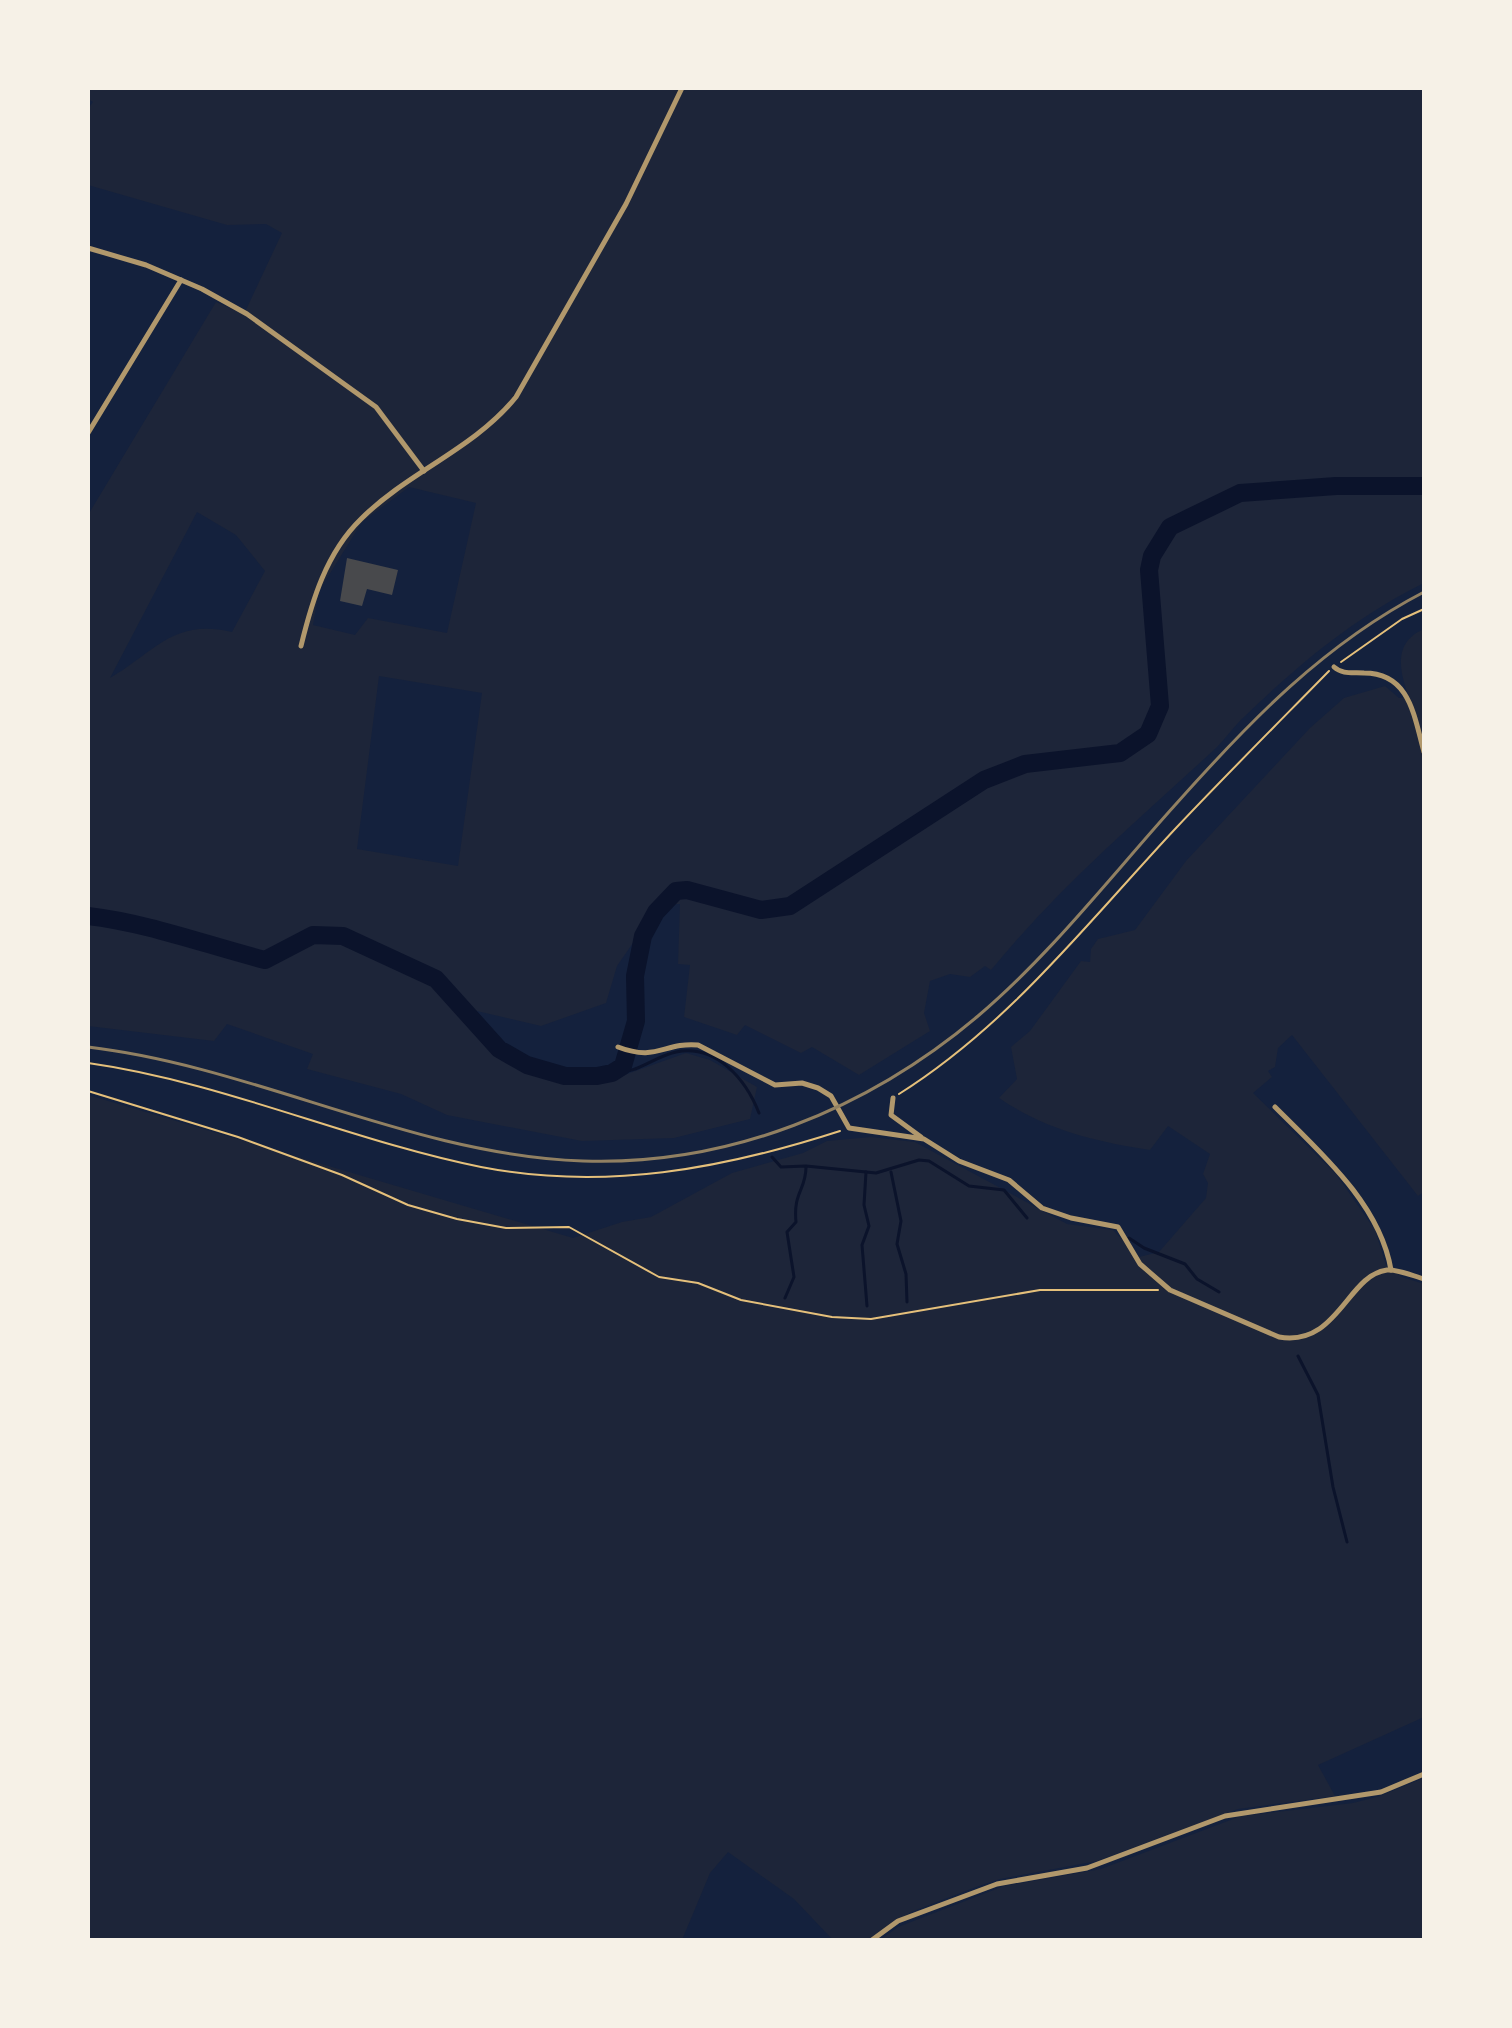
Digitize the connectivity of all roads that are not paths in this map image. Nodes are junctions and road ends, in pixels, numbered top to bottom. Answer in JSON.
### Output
{"nodes":[{"id":1,"x":682,"y":88,"type":"edge"},
{"id":2,"x":92,"y":250,"type":"edge"},
{"id":3,"x":88,"y":260,"type":"edge"},
{"id":4,"x":181,"y":280,"type":"junction"},
{"id":5,"x":88,"y":433,"type":"edge"},
{"id":6,"x":424,"y":471,"type":"junction"},
{"id":7,"x":301,"y":646,"type":"dead end"},
{"id":8,"x":1334,"y":667,"type":"road end"},
{"id":9,"x":1424,"y":752,"type":"edge"},
{"id":10,"x":618,"y":1047,"type":"dead end"},
{"id":11,"x":893,"y":1098,"type":"road end"},
{"id":12,"x":1275,"y":1107,"type":"dead end"},
{"id":13,"x":924,"y":1139,"type":"junction"},
{"id":14,"x":1391,"y":1270,"type":"junction"},
{"id":15,"x":1424,"y":1279,"type":"edge"},
{"id":16,"x":1424,"y":1774,"type":"edge"},
{"id":17,"x":872,"y":1940,"type":"edge"}],
"edges":[{"from":1,"to":6,"type":"street"},
{"from":2,"to":3,"type":"street"},
{"from":2,"to":4,"type":"street"},
{"from":4,"to":5,"type":"street"},
{"from":4,"to":6,"type":"street"},
{"from":6,"to":7,"type":"street"},
{"from":8,"to":9,"type":"street"},
{"from":10,"to":13,"type":"street"},
{"from":11,"to":13,"type":"street"},
{"from":12,"to":14,"type":"street"},
{"from":13,"to":14,"type":"street"},
{"from":14,"to":15,"type":"street"},
{"from":16,"to":17,"type":"street"}]}
